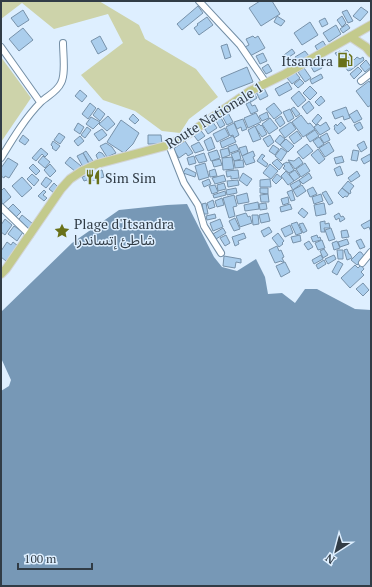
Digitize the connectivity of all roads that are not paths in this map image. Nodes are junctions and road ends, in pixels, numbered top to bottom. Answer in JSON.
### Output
{"nodes":[{"id":1,"x":199,"y":1,"type":"edge"},
{"id":2,"x":371,"y":26,"type":"edge"},
{"id":3,"x":362,"y":31,"type":"junction"},
{"id":4,"x":351,"y":37,"type":"junction"},
{"id":5,"x":63,"y":43,"type":"dead end"},
{"id":6,"x":1,"y":47,"type":"edge"},
{"id":7,"x":368,"y":50,"type":"edge"},
{"id":8,"x":371,"y":73,"type":"edge"},
{"id":9,"x":361,"y":81,"type":"dead end"},
{"id":10,"x":266,"y":83,"type":"junction"},
{"id":11,"x":40,"y":102,"type":"junction"},
{"id":12,"x":169,"y":145,"type":"junction"},
{"id":13,"x":1,"y":158,"type":"edge"},
{"id":14,"x":1,"y":207,"type":"edge"},
{"id":15,"x":30,"y":236,"type":"junction"},
{"id":16,"x":371,"y":252,"type":"edge"},
{"id":17,"x":221,"y":253,"type":"dead end"},
{"id":18,"x":362,"y":263,"type":"dead end"},
{"id":19,"x":1,"y":274,"type":"edge"}],
"edges":[{"from":1,"to":10,"type":"street"},
{"from":2,"to":3,"type":"main road","name":"Route Nationale 1"},
{"from":3,"to":4,"type":"main road","name":"Route Nationale 1"},
{"from":3,"to":7,"type":"main road"},
{"from":4,"to":7,"type":"main road"},
{"from":4,"to":10,"type":"main road","name":"Route Nationale 1"},
{"from":5,"to":11,"type":"street"},
{"from":6,"to":11,"type":"street"},
{"from":8,"to":9,"type":"street"},
{"from":10,"to":12,"type":"main road","name":"Route Nationale 1"},
{"from":11,"to":13,"type":"street"},
{"from":12,"to":15,"type":"main road","name":"Route Nationale 1"},
{"from":12,"to":17,"type":"street"},
{"from":14,"to":15,"type":"street"},
{"from":15,"to":19,"type":"main road","name":"Route Nationale 1"},
{"from":16,"to":18,"type":"street"}]}
